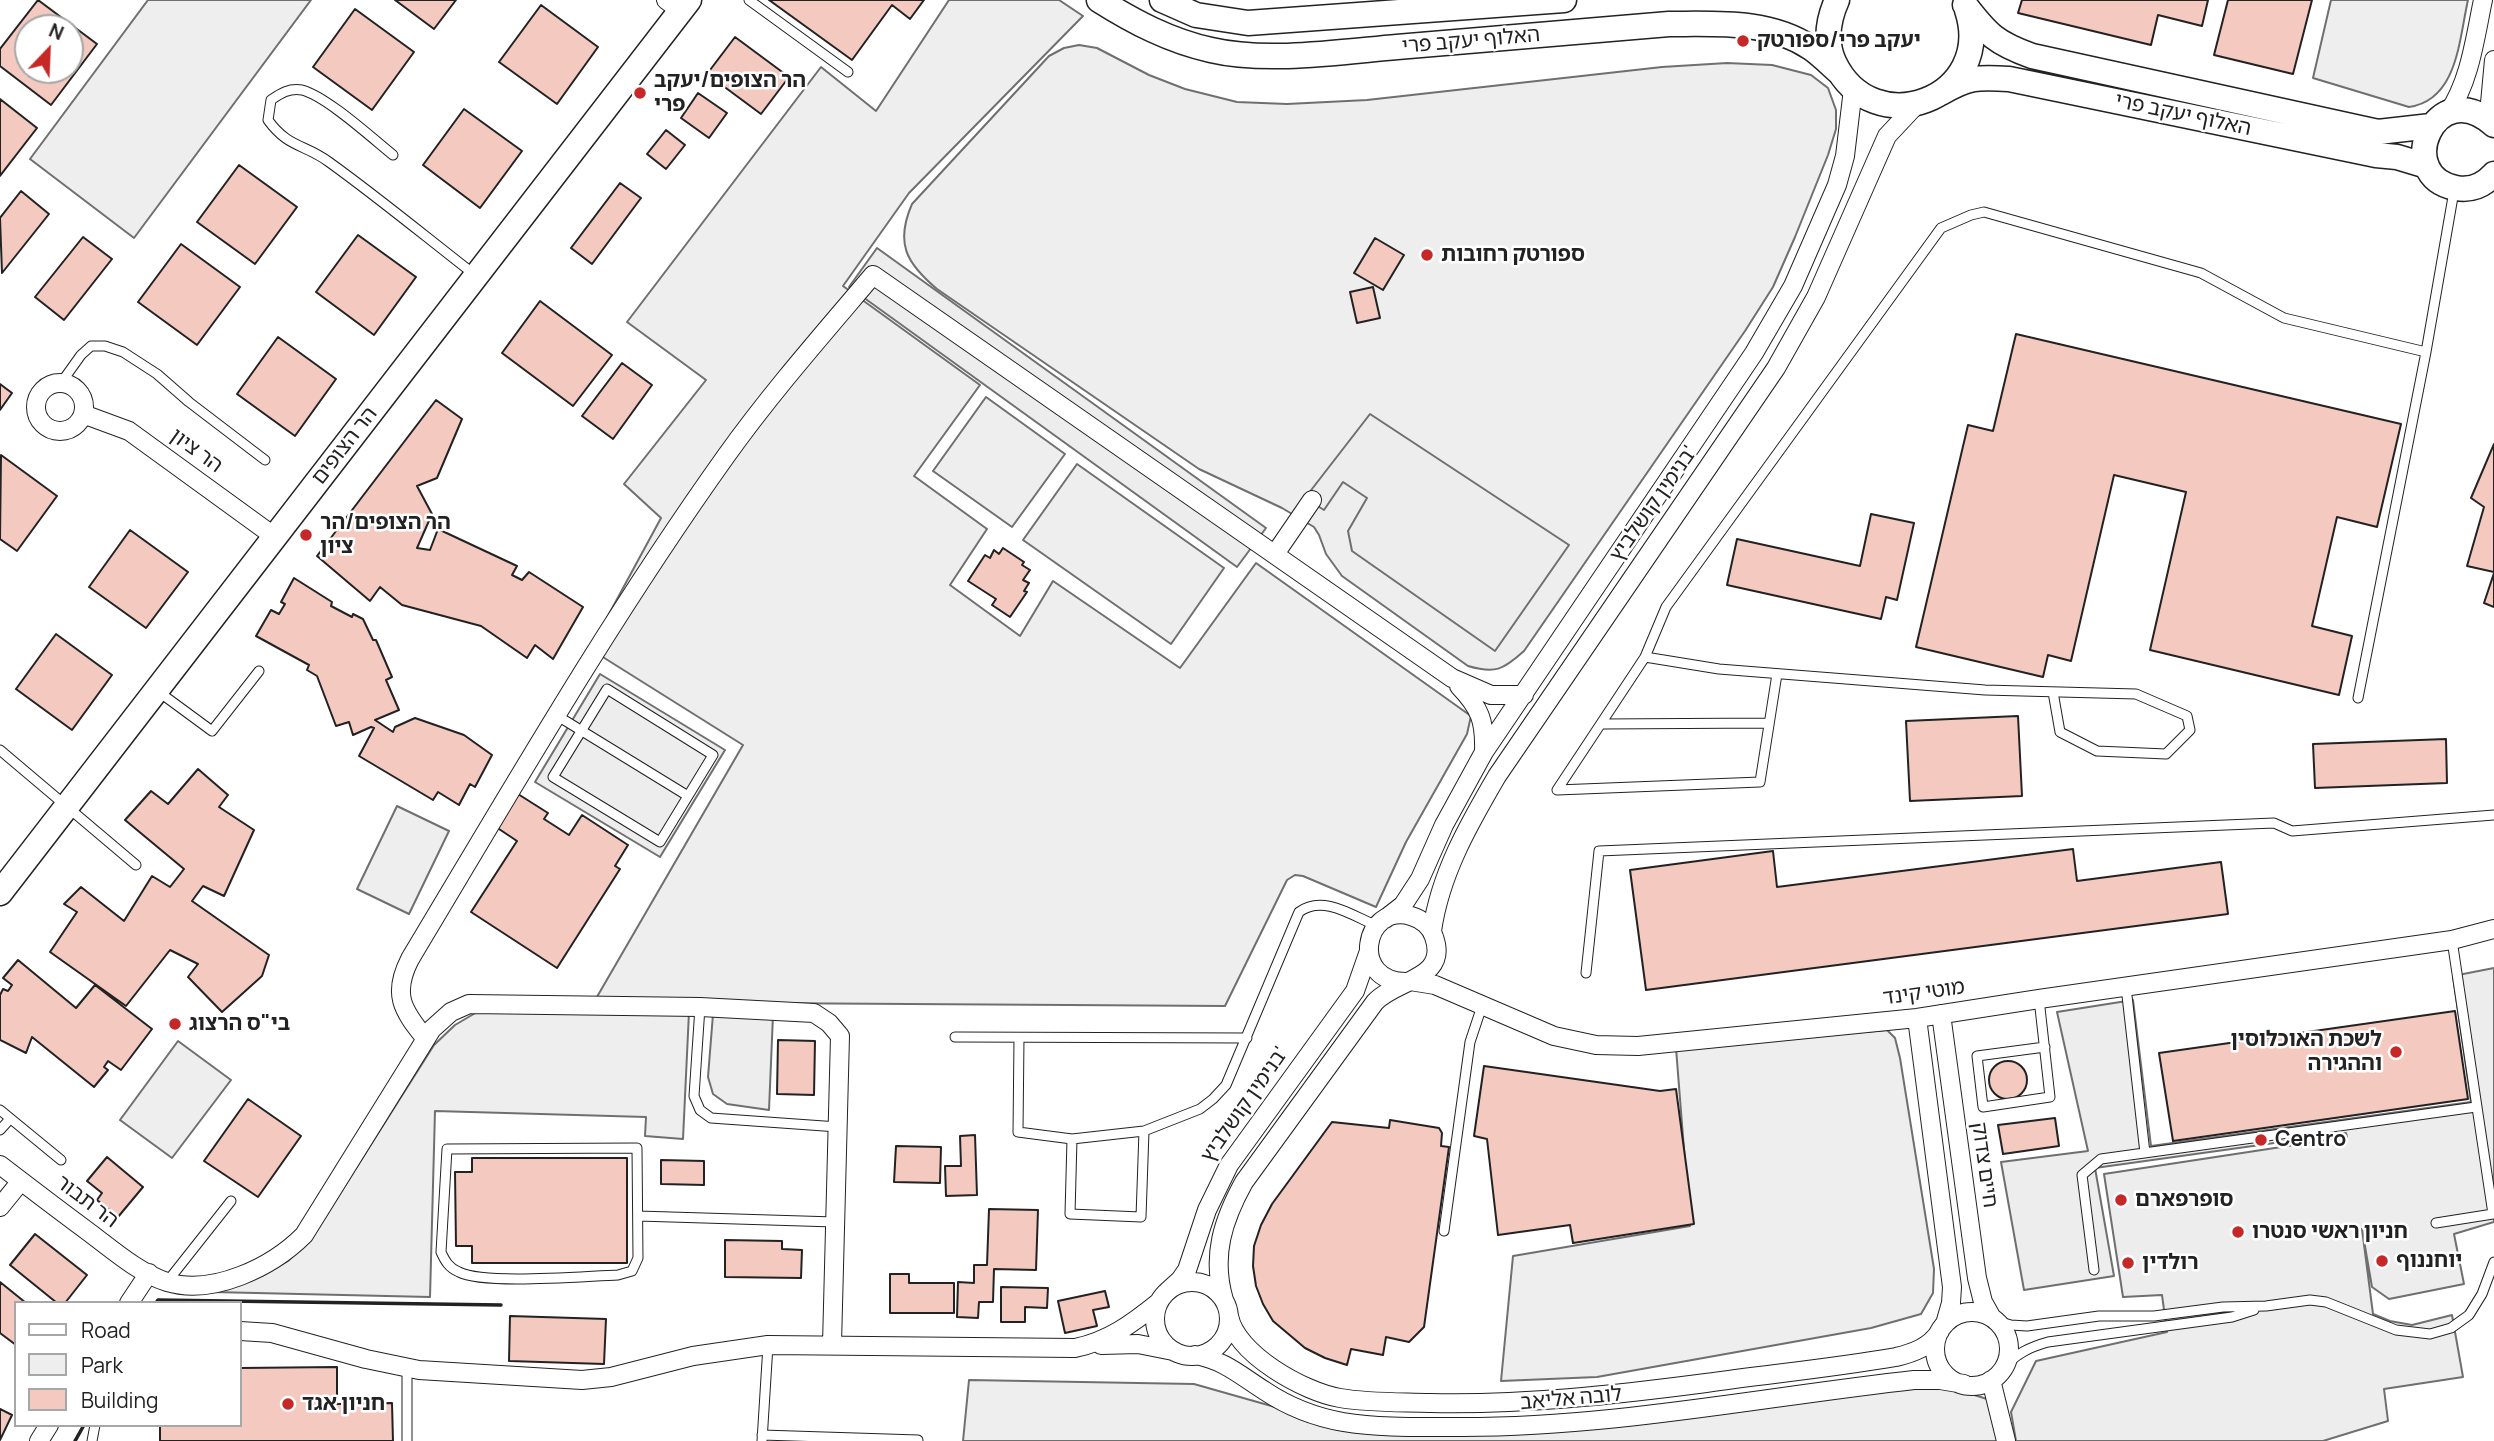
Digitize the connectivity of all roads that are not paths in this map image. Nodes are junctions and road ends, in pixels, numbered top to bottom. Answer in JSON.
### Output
{"nodes":[{"id":1,"x":749,"y":0,"type":"edge"},
{"id":2,"x":1099,"y":0,"type":"edge"},
{"id":3,"x":1162,"y":0,"type":"edge"},
{"id":4,"x":1564,"y":0,"type":"edge"},
{"id":5,"x":1837,"y":0,"type":"edge"},
{"id":6,"x":2483,"y":0,"type":"edge"},
{"id":7,"x":1964,"y":2,"type":"edge"},
{"id":8,"x":679,"y":4,"type":"edge"},
{"id":9,"x":2494,"y":60,"type":"edge"},
{"id":10,"x":848,"y":72,"type":"dead end"},
{"id":11,"x":1847,"y":81,"type":"junction"},
{"id":12,"x":1941,"y":93,"type":"junction"},
{"id":13,"x":1917,"y":104,"type":"junction"},
{"id":14,"x":2439,"y":120,"type":"junction"},
{"id":15,"x":2494,"y":124,"type":"edge"},
{"id":16,"x":393,"y":155,"type":"dead end"},
{"id":17,"x":2427,"y":166,"type":"junction"},
{"id":18,"x":2480,"y":184,"type":"edge"},
{"id":19,"x":476,"y":276,"type":"junction"},
{"id":20,"x":2426,"y":352,"type":"junction"},
{"id":21,"x":61,"y":383,"type":"junction"},
{"id":22,"x":83,"y":414,"type":"junction"},
{"id":23,"x":265,"y":460,"type":"dead end"},
{"id":24,"x":1312,"y":500,"type":"dead end"},
{"id":25,"x":275,"y":537,"type":"junction"},
{"id":26,"x":1275,"y":554,"type":"junction"},
{"id":27,"x":1645,"y":657,"type":"junction"},
{"id":28,"x":259,"y":671,"type":"dead end"},
{"id":29,"x":1777,"y":674,"type":"junction"},
{"id":30,"x":1452,"y":678,"type":"junction"},
{"id":31,"x":156,"y":690,"type":"junction"},
{"id":32,"x":2053,"y":692,"type":"junction"},
{"id":33,"x":1524,"y":695,"type":"junction"},
{"id":34,"x":2358,"y":698,"type":"dead end"},
{"id":35,"x":556,"y":715,"type":"junction"},
{"id":36,"x":1769,"y":723,"type":"junction"},
{"id":37,"x":1601,"y":724,"type":"junction"},
{"id":38,"x":581,"y":730,"type":"junction"},
{"id":39,"x":0,"y":750,"type":"edge"},
{"id":40,"x":1484,"y":752,"type":"junction"},
{"id":41,"x":688,"y":796,"type":"junction"},
{"id":42,"x":66,"y":807,"type":"junction"},
{"id":43,"x":2494,"y":815,"type":"edge"},
{"id":44,"x":136,"y":865,"type":"dead end"},
{"id":45,"x":0,"y":893,"type":"edge"},
{"id":46,"x":1381,"y":923,"type":"junction"},
{"id":47,"x":2494,"y":929,"type":"edge"},
{"id":48,"x":1432,"y":931,"type":"junction"},
{"id":49,"x":2494,"y":938,"type":"edge"},
{"id":50,"x":2452,"y":940,"type":"junction"},
{"id":51,"x":1369,"y":951,"type":"junction"},
{"id":52,"x":1586,"y":973,"type":"dead end"},
{"id":53,"x":1409,"y":981,"type":"junction"},
{"id":54,"x":2126,"y":986,"type":"junction"},
{"id":55,"x":2039,"y":999,"type":"junction"},
{"id":56,"x":1482,"y":1006,"type":"junction"},
{"id":57,"x":700,"y":1007,"type":"junction"},
{"id":58,"x":1941,"y":1014,"type":"junction"},
{"id":59,"x":1917,"y":1018,"type":"junction"},
{"id":60,"x":955,"y":1037,"type":"dead end"},
{"id":61,"x":1019,"y":1038,"type":"junction"},
{"id":62,"x":1247,"y":1038,"type":"junction"},
{"id":63,"x":426,"y":1039,"type":"junction"},
{"id":64,"x":2045,"y":1047,"type":"junction"},
{"id":65,"x":2476,"y":1107,"type":"junction"},
{"id":66,"x":0,"y":1110,"type":"edge"},
{"id":67,"x":10,"y":1119,"type":"junction"},
{"id":68,"x":838,"y":1127,"type":"junction"},
{"id":69,"x":0,"y":1130,"type":"edge"},
{"id":70,"x":1144,"y":1130,"type":"junction"},
{"id":71,"x":1072,"y":1139,"type":"junction"},
{"id":72,"x":2145,"y":1153,"type":"junction"},
{"id":73,"x":61,"y":1160,"type":"dead end"},
{"id":74,"x":0,"y":1165,"type":"edge"},
{"id":75,"x":21,"y":1181,"type":"junction"},
{"id":76,"x":231,"y":1201,"type":"dead end"},
{"id":77,"x":0,"y":1207,"type":"edge"},
{"id":78,"x":638,"y":1216,"type":"junction"},
{"id":79,"x":835,"y":1222,"type":"junction"},
{"id":80,"x":2436,"y":1223,"type":"dead end"},
{"id":81,"x":1444,"y":1231,"type":"dead end"},
{"id":82,"x":2494,"y":1262,"type":"edge"},
{"id":83,"x":2094,"y":1270,"type":"dead end"},
{"id":84,"x":149,"y":1273,"type":"junction"},
{"id":85,"x":167,"y":1282,"type":"junction"},
{"id":86,"x":1164,"y":1296,"type":"junction"},
{"id":87,"x":131,"y":1301,"type":"edge"},
{"id":88,"x":2266,"y":1306,"type":"junction"},
{"id":89,"x":1226,"y":1308,"type":"junction"},
{"id":90,"x":1994,"y":1320,"type":"junction"},
{"id":91,"x":1942,"y":1328,"type":"junction"},
{"id":92,"x":242,"y":1331,"type":"edge"},
{"id":93,"x":832,"y":1344,"type":"junction"},
{"id":94,"x":768,"y":1345,"type":"junction"},
{"id":95,"x":1087,"y":1346,"type":"junction"},
{"id":96,"x":1186,"y":1354,"type":"junction"},
{"id":97,"x":407,"y":1368,"type":"junction"},
{"id":98,"x":1997,"y":1375,"type":"junction"},
{"id":99,"x":1964,"y":1384,"type":"junction"},
{"id":100,"x":762,"y":1438,"type":"edge"},
{"id":101,"x":918,"y":1440,"type":"edge"},
{"id":102,"x":407,"y":1441,"type":"edge"},
{"id":103,"x":2006,"y":1441,"type":"edge"}],
"edges":[{"from":1,"to":10,"type":"lane"},
{"from":2,"to":11,"type":"street","name":"האלוף יעקב פרי"},
{"from":3,"to":4,"type":"street","name":"האלוף יעקב פרי"},
{"from":5,"to":11,"type":"street"},
{"from":6,"to":14,"type":"street"},
{"from":7,"to":12,"type":"street"},
{"from":7,"to":14,"type":"street","name":"האלוף יעקב פרי"},
{"from":8,"to":19,"type":"street","name":"הר הצופים"},
{"from":9,"to":15,"type":"street"},
{"from":11,"to":13,"type":"street","name":"האלוף יעקב פרי"},
{"from":11,"to":33,"type":"street","name":"בנימין קושלביץ'"},
{"from":12,"to":13,"type":"street","name":"האלוף יעקב פרי"},
{"from":12,"to":17,"type":"street","name":"האלוף יעקב פרי"},
{"from":13,"to":48,"type":"street","name":"בנימין קושלביץ'"},
{"from":14,"to":15,"type":"street","name":"האלוף יעקב פרי"},
{"from":14,"to":17,"type":"street"},
{"from":16,"to":19,"type":"lane"},
{"from":17,"to":18,"type":"street"},
{"from":18,"to":20,"type":"lane"},
{"from":19,"to":25,"type":"street","name":"הר הצופים"},
{"from":20,"to":27,"type":"lane"},
{"from":20,"to":34,"type":"lane"},
{"from":21,"to":22,"type":"street"},
{"from":21,"to":22,"type":"street"},
{"from":21,"to":23,"type":"lane"},
{"from":22,"to":25,"type":"street","name":"הר ציון"},
{"from":24,"to":26,"type":"street"},
{"from":25,"to":31,"type":"street","name":"הר הצופים"},
{"from":26,"to":30,"type":"street"},
{"from":26,"to":35,"type":"street"},
{"from":27,"to":29,"type":"lane"},
{"from":27,"to":37,"type":"lane"},
{"from":28,"to":31,"type":"lane"},
{"from":29,"to":32,"type":"lane"},
{"from":29,"to":36,"type":"lane"},
{"from":30,"to":33,"type":"street"},
{"from":30,"to":40,"type":"street"},
{"from":31,"to":42,"type":"street","name":"הר הצופים"},
{"from":32,"to":32,"type":"lane"},
{"from":33,"to":40,"type":"street","name":"בנימין קושלביץ'"},
{"from":35,"to":38,"type":"lane"},
{"from":35,"to":63,"type":"street"},
{"from":36,"to":37,"type":"lane"},
{"from":36,"to":37,"type":"lane"},
{"from":38,"to":41,"type":"lane"},
{"from":38,"to":41,"type":"lane"},
{"from":38,"to":41,"type":"lane"},
{"from":39,"to":42,"type":"lane"},
{"from":40,"to":46,"type":"street","name":"בנימין קושלביץ'"},
{"from":42,"to":44,"type":"lane"},
{"from":42,"to":45,"type":"street","name":"הר הצופים"},
{"from":43,"to":52,"type":"lane"},
{"from":46,"to":48,"type":"street"},
{"from":46,"to":51,"type":"street"},
{"from":46,"to":62,"type":"lane"},
{"from":47,"to":50,"type":"street","name":"מוטי קינד"},
{"from":48,"to":53,"type":"street"},
{"from":49,"to":50,"type":"street","name":"מוטי קינד"},
{"from":50,"to":54,"type":"street","name":"מוטי קינד"},
{"from":50,"to":65,"type":"lane"},
{"from":51,"to":53,"type":"street"},
{"from":51,"to":86,"type":"street","name":"בנימין קושלביץ'"},
{"from":53,"to":56,"type":"street","name":"מוטי קינד"},
{"from":53,"to":89,"type":"street","name":"בנימין קושלביץ'"},
{"from":54,"to":55,"type":"street","name":"מוטי קינד"},
{"from":54,"to":72,"type":"lane"},
{"from":55,"to":58,"type":"street","name":"מוטי קינד"},
{"from":55,"to":64,"type":"lane"},
{"from":56,"to":59,"type":"street","name":"מוטי קינד"},
{"from":56,"to":81,"type":"lane"},
{"from":57,"to":63,"type":"street"},
{"from":57,"to":68,"type":"street"},
{"from":57,"to":68,"type":"lane"},
{"from":58,"to":59,"type":"street","name":"מוטי קינד"},
{"from":58,"to":90,"type":"street","name":"חיים צדוק"},
{"from":59,"to":91,"type":"street"},
{"from":60,"to":61,"type":"lane"},
{"from":61,"to":62,"type":"lane"},
{"from":61,"to":71,"type":"lane"},
{"from":62,"to":70,"type":"lane"},
{"from":63,"to":85,"type":"street"},
{"from":64,"to":64,"type":"lane"},
{"from":65,"to":72,"type":"lane"},
{"from":65,"to":80,"type":"lane"},
{"from":66,"to":67,"type":"lane"},
{"from":67,"to":69,"type":"lane"},
{"from":67,"to":73,"type":"lane"},
{"from":68,"to":79,"type":"street"},
{"from":70,"to":71,"type":"lane"},
{"from":70,"to":71,"type":"lane"},
{"from":72,"to":83,"type":"lane"},
{"from":74,"to":75,"type":"street","name":"הר תבור"},
{"from":75,"to":77,"type":"street"},
{"from":75,"to":84,"type":"street","name":"הר תבור"},
{"from":76,"to":85,"type":"lane"},
{"from":78,"to":78,"type":"lane"},
{"from":78,"to":79,"type":"lane"},
{"from":79,"to":93,"type":"street"},
{"from":82,"to":88,"type":"lane"},
{"from":84,"to":85,"type":"street","name":"הר תבור"},
{"from":84,"to":87,"type":"street"},
{"from":86,"to":89,"type":"street"},
{"from":86,"to":95,"type":"street","name":"בנימין קושלביץ'"},
{"from":86,"to":96,"type":"street"},
{"from":88,"to":90,"type":"lane"},
{"from":88,"to":98,"type":"lane"},
{"from":89,"to":91,"type":"street","name":"לובה אליאב"},
{"from":89,"to":96,"type":"street"},
{"from":90,"to":91,"type":"street"},
{"from":90,"to":98,"type":"street"},
{"from":91,"to":99,"type":"street"},
{"from":92,"to":97,"type":"street","name":"בנימין קושלביץ'"},
{"from":93,"to":94,"type":"street","name":"בנימין קושלביץ'"},
{"from":93,"to":95,"type":"street","name":"בנימין קושלביץ'"},
{"from":94,"to":97,"type":"street","name":"בנימין קושלביץ'"},
{"from":94,"to":100,"type":"lane"},
{"from":95,"to":96,"type":"street","name":"בנימין קושלביץ'"},
{"from":96,"to":99,"type":"street","name":"לובה אליאב"},
{"from":97,"to":102,"type":"lane"},
{"from":98,"to":99,"type":"street"},
{"from":98,"to":103,"type":"street"},
{"from":100,"to":101,"type":"lane"}]}
